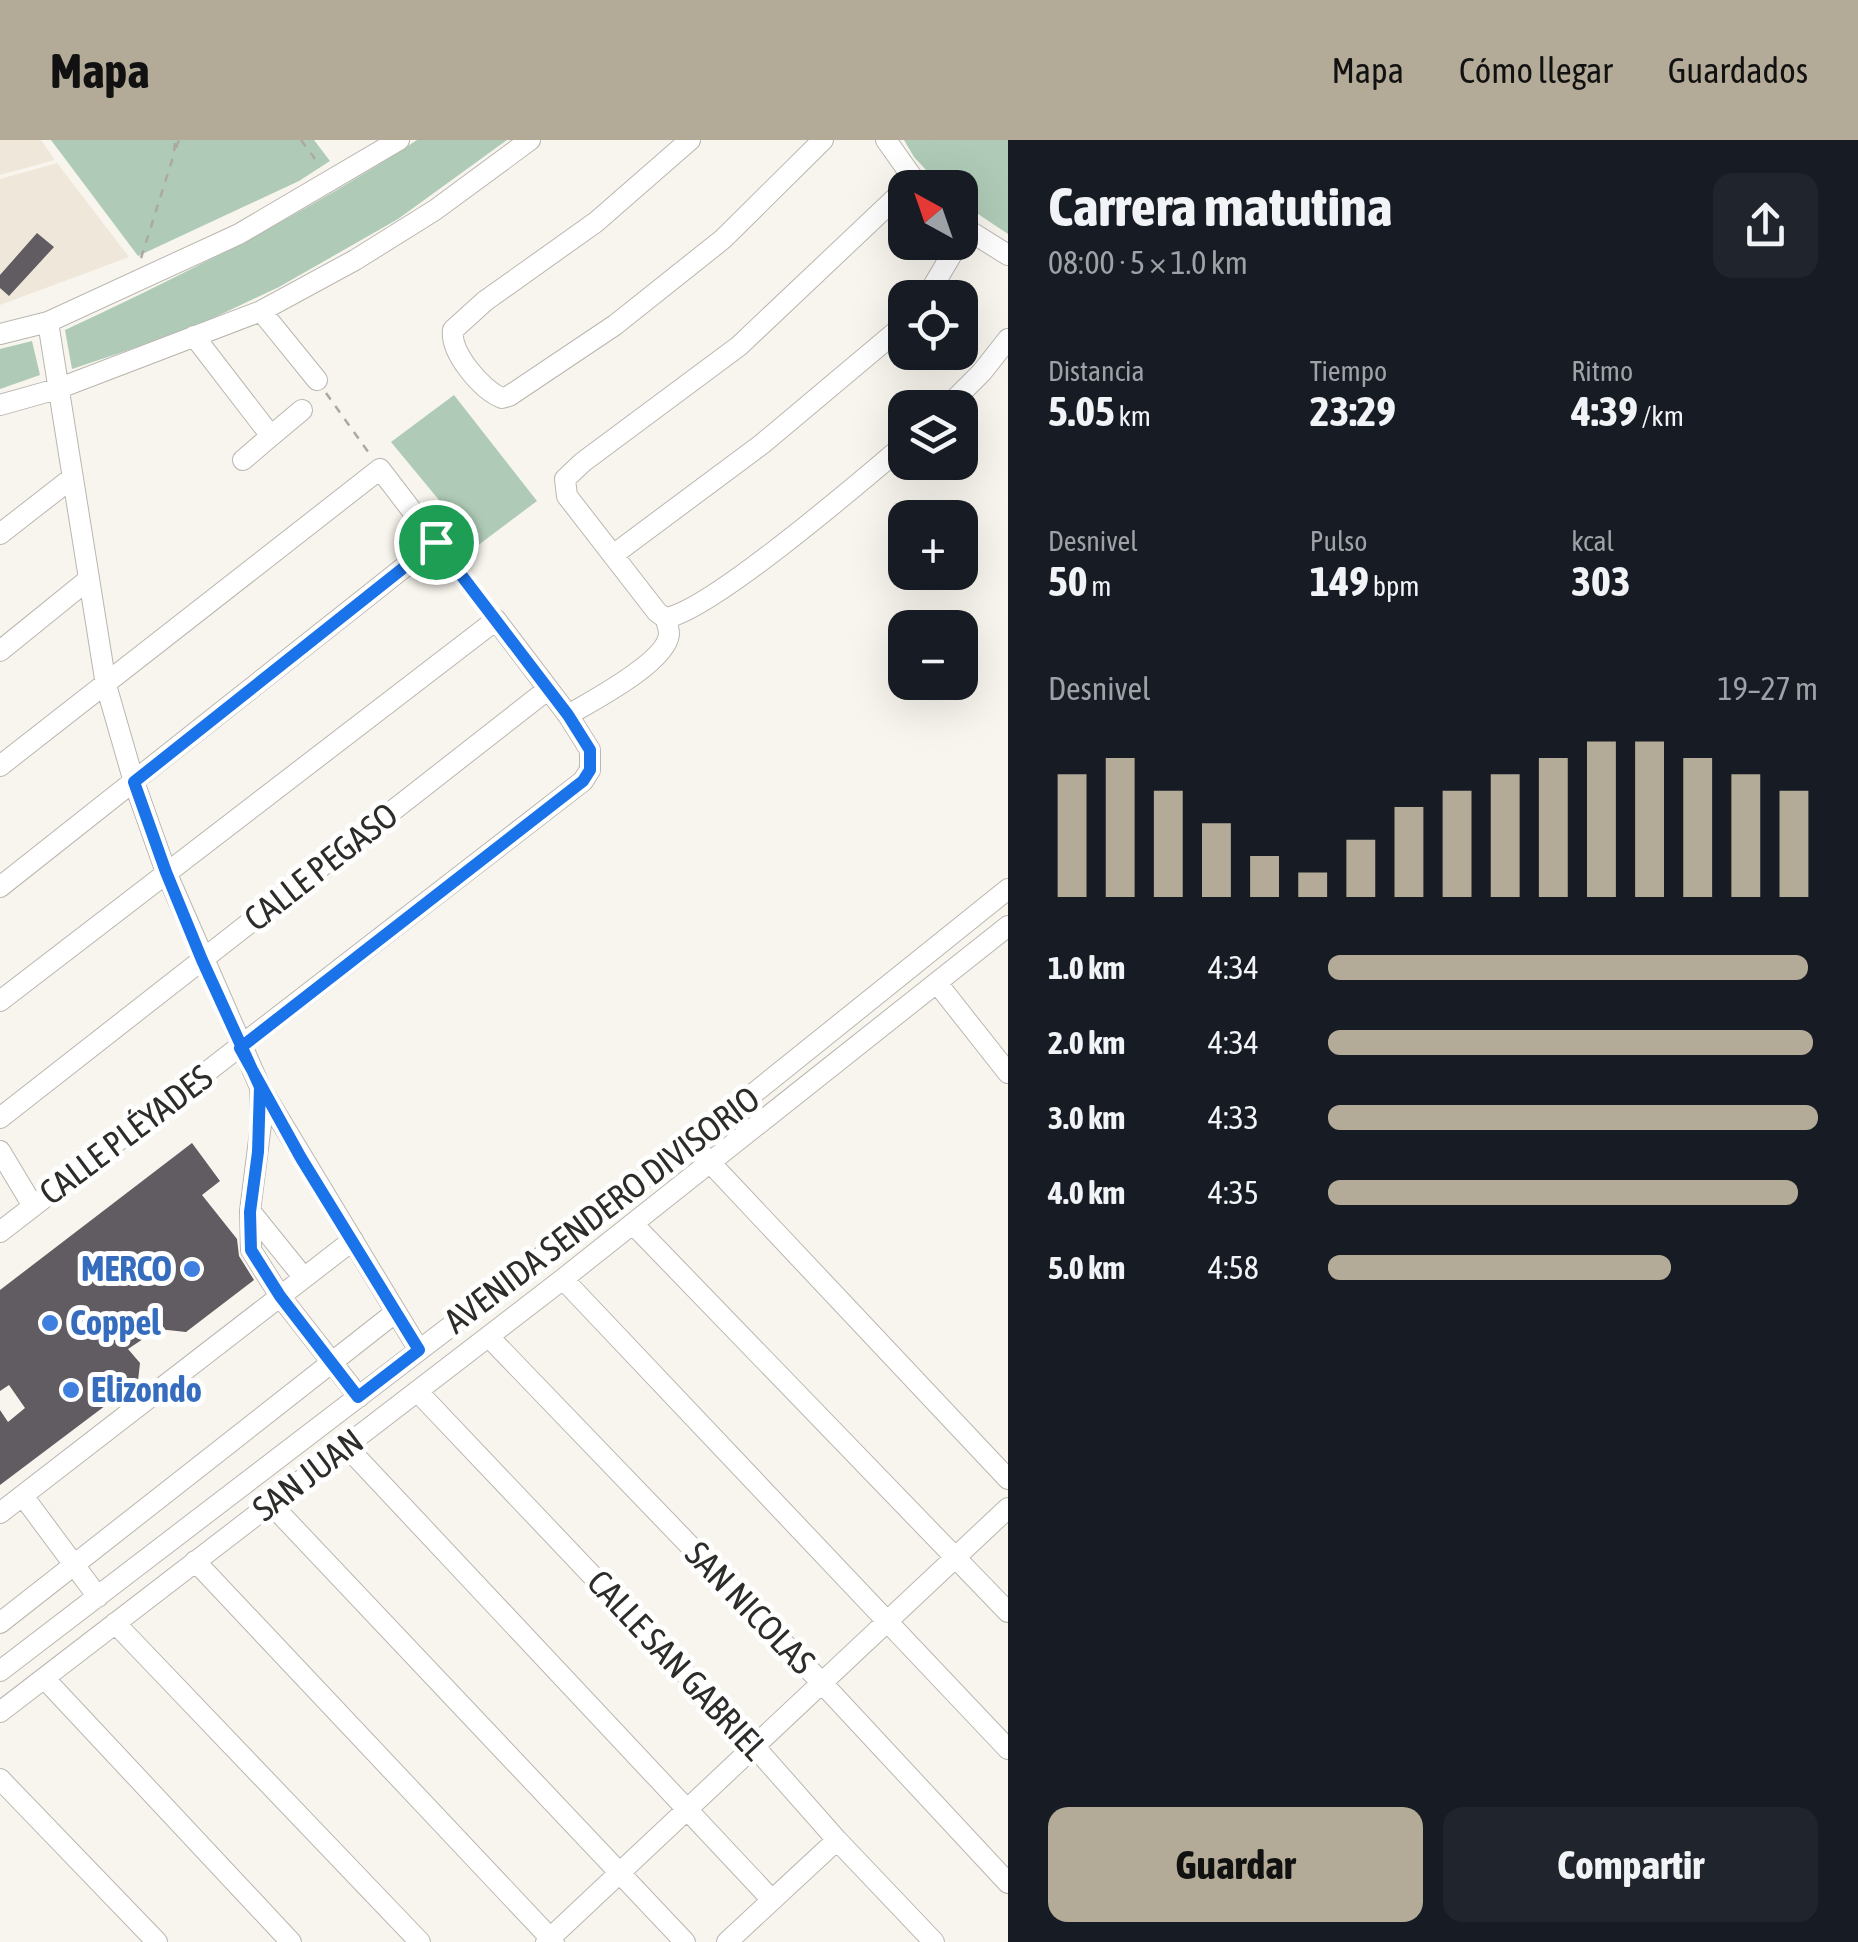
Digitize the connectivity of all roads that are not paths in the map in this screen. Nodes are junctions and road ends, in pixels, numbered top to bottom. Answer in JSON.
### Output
{"nodes":[{"id":1,"x":399,"y":140,"type":"edge"},
{"id":2,"x":530,"y":140,"type":"edge"},
{"id":3,"x":690,"y":140,"type":"edge"},
{"id":4,"x":823,"y":140,"type":"edge"},
{"id":5,"x":886,"y":140,"type":"edge"},
{"id":6,"x":902,"y":170,"type":"edge"},
{"id":7,"x":888,"y":207,"type":"edge"},
{"id":8,"x":978,"y":242,"type":"edge"},
{"id":9,"x":1008,"y":255,"type":"edge"},
{"id":10,"x":261,"y":311,"type":"junction"},
{"id":11,"x":48,"y":322,"type":"junction"},
{"id":12,"x":0,"y":334,"type":"edge"},
{"id":13,"x":194,"y":336,"type":"junction"},
{"id":14,"x":888,"y":338,"type":"edge"},
{"id":15,"x":1008,"y":339,"type":"edge"},
{"id":16,"x":317,"y":380,"type":"road end"},
{"id":17,"x":57,"y":390,"type":"junction"},
{"id":18,"x":964,"y":390,"type":"edge"},
{"id":19,"x":0,"y":404,"type":"edge"},
{"id":20,"x":302,"y":410,"type":"dead end"},
{"id":21,"x":272,"y":436,"type":"junction"},
{"id":22,"x":888,"y":457,"type":"edge"},
{"id":23,"x":243,"y":460,"type":"dead end"},
{"id":24,"x":72,"y":478,"type":"junction"},
{"id":25,"x":0,"y":534,"type":"edge"},
{"id":26,"x":614,"y":556,"type":"junction"},
{"id":27,"x":89,"y":579,"type":"junction"},
{"id":28,"x":666,"y":618,"type":"junction"},
{"id":29,"x":0,"y":651,"type":"edge"},
{"id":30,"x":106,"y":685,"type":"junction"},
{"id":31,"x":548,"y":690,"type":"junction"},
{"id":32,"x":568,"y":715,"type":"junction"},
{"id":33,"x":0,"y":766,"type":"edge"},
{"id":34,"x":134,"y":782,"type":"junction"},
{"id":35,"x":166,"y":872,"type":"junction"},
{"id":36,"x":0,"y":887,"type":"edge"},
{"id":37,"x":1008,"y":889,"type":"edge"},
{"id":38,"x":1008,"y":926,"type":"edge"},
{"id":39,"x":202,"y":960,"type":"junction"},
{"id":40,"x":937,"y":983,"type":"junction"},
{"id":41,"x":0,"y":1002,"type":"edge"},
{"id":42,"x":240,"y":1048,"type":"junction"},
{"id":43,"x":1008,"y":1073,"type":"edge"},
{"id":44,"x":260,"y":1087,"type":"junction"},
{"id":45,"x":0,"y":1118,"type":"edge"},
{"id":46,"x":692,"y":1143,"type":"junction"},
{"id":47,"x":0,"y":1151,"type":"edge"},
{"id":48,"x":711,"y":1164,"type":"junction"},
{"id":49,"x":33,"y":1206,"type":"junction"},
{"id":50,"x":250,"y":1212,"type":"junction"},
{"id":51,"x":633,"y":1224,"type":"junction"},
{"id":52,"x":0,"y":1232,"type":"edge"},
{"id":53,"x":353,"y":1240,"type":"junction"},
{"id":54,"x":304,"y":1278,"type":"junction"},
{"id":55,"x":563,"y":1279,"type":"junction"},
{"id":56,"x":280,"y":1296,"type":"junction"},
{"id":57,"x":396,"y":1312,"type":"junction"},
{"id":58,"x":488,"y":1337,"type":"junction"},
{"id":59,"x":419,"y":1350,"type":"junction"},
{"id":60,"x":332,"y":1364,"type":"junction"},
{"id":61,"x":418,"y":1391,"type":"junction"},
{"id":62,"x":358,"y":1397,"type":"junction"},
{"id":63,"x":346,"y":1446,"type":"junction"},
{"id":64,"x":1008,"y":1479,"type":"edge"},
{"id":65,"x":23,"y":1496,"type":"junction"},
{"id":66,"x":270,"y":1502,"type":"junction"},
{"id":67,"x":1008,"y":1508,"type":"edge"},
{"id":68,"x":0,"y":1514,"type":"edge"},
{"id":69,"x":955,"y":1558,"type":"junction"},
{"id":70,"x":195,"y":1561,"type":"junction"},
{"id":71,"x":74,"y":1565,"type":"junction"},
{"id":72,"x":98,"y":1597,"type":"junction"},
{"id":73,"x":1008,"y":1612,"type":"edge"},
{"id":74,"x":887,"y":1622,"type":"junction"},
{"id":75,"x":0,"y":1623,"type":"edge"},
{"id":76,"x":115,"y":1623,"type":"junction"},
{"id":77,"x":0,"y":1671,"type":"edge"},
{"id":78,"x":44,"y":1678,"type":"junction"},
{"id":79,"x":822,"y":1683,"type":"junction"},
{"id":80,"x":0,"y":1712,"type":"edge"},
{"id":81,"x":754,"y":1746,"type":"junction"},
{"id":82,"x":1008,"y":1749,"type":"edge"},
{"id":83,"x":0,"y":1779,"type":"edge"},
{"id":84,"x":687,"y":1809,"type":"junction"},
{"id":85,"x":837,"y":1840,"type":"junction"},
{"id":86,"x":619,"y":1873,"type":"junction"},
{"id":87,"x":1008,"y":1882,"type":"edge"},
{"id":88,"x":772,"y":1900,"type":"junction"},
{"id":89,"x":550,"y":1941,"type":"edge"},
{"id":90,"x":158,"y":1942,"type":"edge"},
{"id":91,"x":292,"y":1942,"type":"edge"},
{"id":92,"x":420,"y":1942,"type":"edge"},
{"id":93,"x":684,"y":1942,"type":"edge"},
{"id":94,"x":727,"y":1942,"type":"edge"},
{"id":95,"x":934,"y":1942,"type":"edge"}],
"edges":[{"from":1,"to":11,"type":"street"},
{"from":2,"to":10,"type":"street"},
{"from":3,"to":4,"type":"street"},
{"from":5,"to":6,"type":"street"},
{"from":7,"to":26,"type":"street"},
{"from":8,"to":9,"type":"street"},
{"from":10,"to":13,"type":"street"},
{"from":10,"to":16,"type":"street"},
{"from":11,"to":12,"type":"street"},
{"from":11,"to":17,"type":"street"},
{"from":13,"to":17,"type":"street"},
{"from":13,"to":21,"type":"street"},
{"from":14,"to":26,"type":"street"},
{"from":15,"to":18,"type":"street"},
{"from":17,"to":19,"type":"street"},
{"from":17,"to":24,"type":"street"},
{"from":20,"to":21,"type":"street"},
{"from":21,"to":23,"type":"street"},
{"from":22,"to":28,"type":"street"},
{"from":24,"to":25,"type":"street"},
{"from":24,"to":27,"type":"street"},
{"from":26,"to":28,"type":"street"},
{"from":27,"to":29,"type":"street"},
{"from":27,"to":30,"type":"street"},
{"from":28,"to":32,"type":"street"},
{"from":30,"to":33,"type":"street"},
{"from":30,"to":34,"type":"street"},
{"from":30,"to":34,"type":"street"},
{"from":31,"to":32,"type":"street"},
{"from":31,"to":35,"type":"street"},
{"from":31,"to":39,"type":"street","name":"CALLE PEGASO"},
{"from":32,"to":42,"type":"street","name":"CALLE PLÉYADES"},
{"from":34,"to":35,"type":"street"},
{"from":34,"to":36,"type":"street"},
{"from":35,"to":39,"type":"street"},
{"from":35,"to":41,"type":"street"},
{"from":37,"to":46,"type":"street","name":"AVENIDA SENDERO DIVISORIO"},
{"from":38,"to":40,"type":"street","name":"AVENIDA SENDERO DIVISORIO"},
{"from":39,"to":42,"type":"street"},
{"from":39,"to":45,"type":"street","name":"CALLE PEGASO"},
{"from":40,"to":43,"type":"street"},
{"from":40,"to":48,"type":"street","name":"AVENIDA SENDERO DIVISORIO"},
{"from":42,"to":44,"type":"street"},
{"from":42,"to":49,"type":"street","name":"CALLE PLÉYADES"},
{"from":44,"to":50,"type":"street"},
{"from":44,"to":53,"type":"street"},
{"from":46,"to":48,"type":"street"},
{"from":46,"to":59,"type":"street","name":"AVENIDA SENDERO DIVISORIO"},
{"from":47,"to":49,"type":"street"},
{"from":48,"to":51,"type":"street","name":"SAN JUAN"},
{"from":48,"to":64,"type":"street"},
{"from":49,"to":52,"type":"street","name":"CALLE PLÉYADES"},
{"from":50,"to":54,"type":"street"},
{"from":50,"to":56,"type":"street"},
{"from":51,"to":55,"type":"street","name":"SAN JUAN"},
{"from":51,"to":69,"type":"street"},
{"from":53,"to":54,"type":"street"},
{"from":53,"to":57,"type":"street"},
{"from":54,"to":56,"type":"street"},
{"from":55,"to":58,"type":"street","name":"SAN JUAN"},
{"from":55,"to":74,"type":"street"},
{"from":56,"to":60,"type":"street"},
{"from":56,"to":65,"type":"street"},
{"from":57,"to":59,"type":"street"},
{"from":57,"to":60,"type":"street"},
{"from":58,"to":61,"type":"street","name":"SAN JUAN"},
{"from":58,"to":79,"type":"street","name":"SAN NICOLAS"},
{"from":59,"to":62,"type":"street","name":"AVENIDA SENDERO DIVISORIO"},
{"from":60,"to":62,"type":"street"},
{"from":60,"to":71,"type":"street"},
{"from":61,"to":63,"type":"street","name":"SAN JUAN"},
{"from":61,"to":81,"type":"street","name":"CALLE SAN GABRIEL"},
{"from":62,"to":72,"type":"street","name":"AVENIDA SENDERO DIVISORIO"},
{"from":63,"to":66,"type":"street","name":"SAN JUAN"},
{"from":63,"to":84,"type":"street"},
{"from":65,"to":68,"type":"street"},
{"from":65,"to":71,"type":"street"},
{"from":66,"to":70,"type":"street","name":"SAN JUAN"},
{"from":66,"to":86,"type":"street"},
{"from":67,"to":69,"type":"street"},
{"from":69,"to":73,"type":"street"},
{"from":69,"to":74,"type":"street"},
{"from":70,"to":76,"type":"street","name":"SAN JUAN"},
{"from":70,"to":89,"type":"street"},
{"from":71,"to":72,"type":"street"},
{"from":71,"to":75,"type":"street"},
{"from":72,"to":77,"type":"street","name":"AVENIDA SENDERO DIVISORIO"},
{"from":74,"to":79,"type":"street"},
{"from":74,"to":82,"type":"street"},
{"from":76,"to":78,"type":"street","name":"SAN JUAN"},
{"from":76,"to":92,"type":"street"},
{"from":78,"to":80,"type":"street","name":"SAN JUAN"},
{"from":78,"to":91,"type":"street"},
{"from":79,"to":81,"type":"street"},
{"from":79,"to":87,"type":"street","name":"SAN NICOLAS"},
{"from":81,"to":84,"type":"street"},
{"from":81,"to":85,"type":"street","name":"CALLE SAN GABRIEL"},
{"from":83,"to":90,"type":"street"},
{"from":84,"to":86,"type":"street"},
{"from":84,"to":88,"type":"street"},
{"from":85,"to":88,"type":"street"},
{"from":85,"to":95,"type":"street","name":"CALLE SAN GABRIEL"},
{"from":86,"to":89,"type":"street"},
{"from":86,"to":93,"type":"street"},
{"from":88,"to":94,"type":"street"}]}
